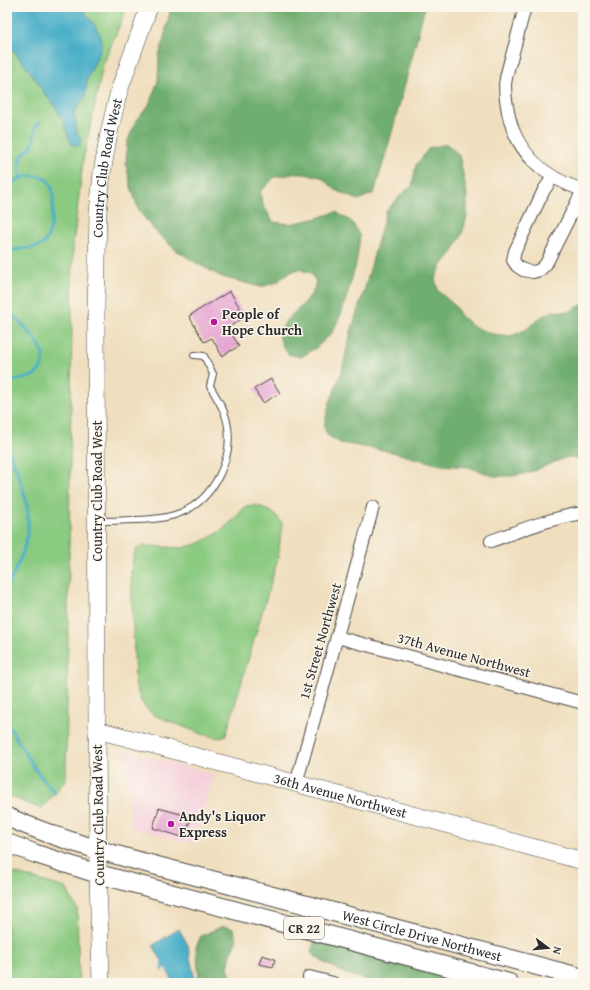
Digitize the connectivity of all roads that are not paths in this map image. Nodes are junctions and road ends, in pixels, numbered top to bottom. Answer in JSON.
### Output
{"nodes":[{"id":1,"x":149,"y":7,"type":"edge"},
{"id":2,"x":525,"y":7,"type":"edge"},
{"id":3,"x":553,"y":177,"type":"junction"},
{"id":4,"x":583,"y":190,"type":"edge"},
{"id":5,"x":194,"y":355,"type":"dead end"},
{"id":6,"x":373,"y":507,"type":"dead end"},
{"id":7,"x":583,"y":513,"type":"edge"},
{"id":8,"x":97,"y":521,"type":"junction"},
{"id":9,"x":491,"y":541,"type":"dead end"},
{"id":10,"x":337,"y":636,"type":"junction"},
{"id":11,"x":583,"y":703,"type":"edge"},
{"id":12,"x":97,"y":730,"type":"junction"},
{"id":13,"x":296,"y":784,"type":"junction"},
{"id":14,"x":7,"y":818,"type":"edge"},
{"id":15,"x":7,"y":843,"type":"edge"},
{"id":16,"x":98,"y":850,"type":"junction"},
{"id":17,"x":583,"y":861,"type":"edge"},
{"id":18,"x":98,"y":874,"type":"junction"},
{"id":19,"x":309,"y":976,"type":"dead end"},
{"id":20,"x":583,"y":978,"type":"edge"},
{"id":21,"x":101,"y":983,"type":"edge"},
{"id":22,"x":333,"y":983,"type":"edge"},
{"id":23,"x":510,"y":983,"type":"edge"}],
"edges":[{"from":1,"to":8,"type":"main road","name":"Country Club Road West"},
{"from":2,"to":3,"type":"street"},
{"from":3,"to":4,"type":"street"},
{"from":3,"to":4,"type":"street"},
{"from":5,"to":8,"type":"lane"},
{"from":6,"to":10,"type":"street","name":"1st Street Northwest"},
{"from":7,"to":9,"type":"street"},
{"from":8,"to":12,"type":"main road","name":"Country Club Road West"},
{"from":10,"to":11,"type":"street","name":"37th Avenue Northwest"},
{"from":10,"to":13,"type":"street","name":"1st Street Northwest"},
{"from":12,"to":13,"type":"main road","name":"36th Avenue Northwest"},
{"from":12,"to":16,"type":"main road","name":"Country Club Road West"},
{"from":13,"to":17,"type":"main road","name":"36th Avenue Northwest"},
{"from":14,"to":16,"type":"main road","number":"CR 22"},
{"from":15,"to":18,"type":"main road","number":"CR 22"},
{"from":16,"to":18,"type":"main road","name":"Country Club Road West"},
{"from":16,"to":20,"type":"main road","name":"West Circle Drive Northwest","number":"CR 22"},
{"from":18,"to":21,"type":"main road","name":"Country Club Road West"},
{"from":18,"to":23,"type":"main road","name":"West Circle Drive Northwest","number":"CR 22"},
{"from":19,"to":22,"type":"street"}]}
